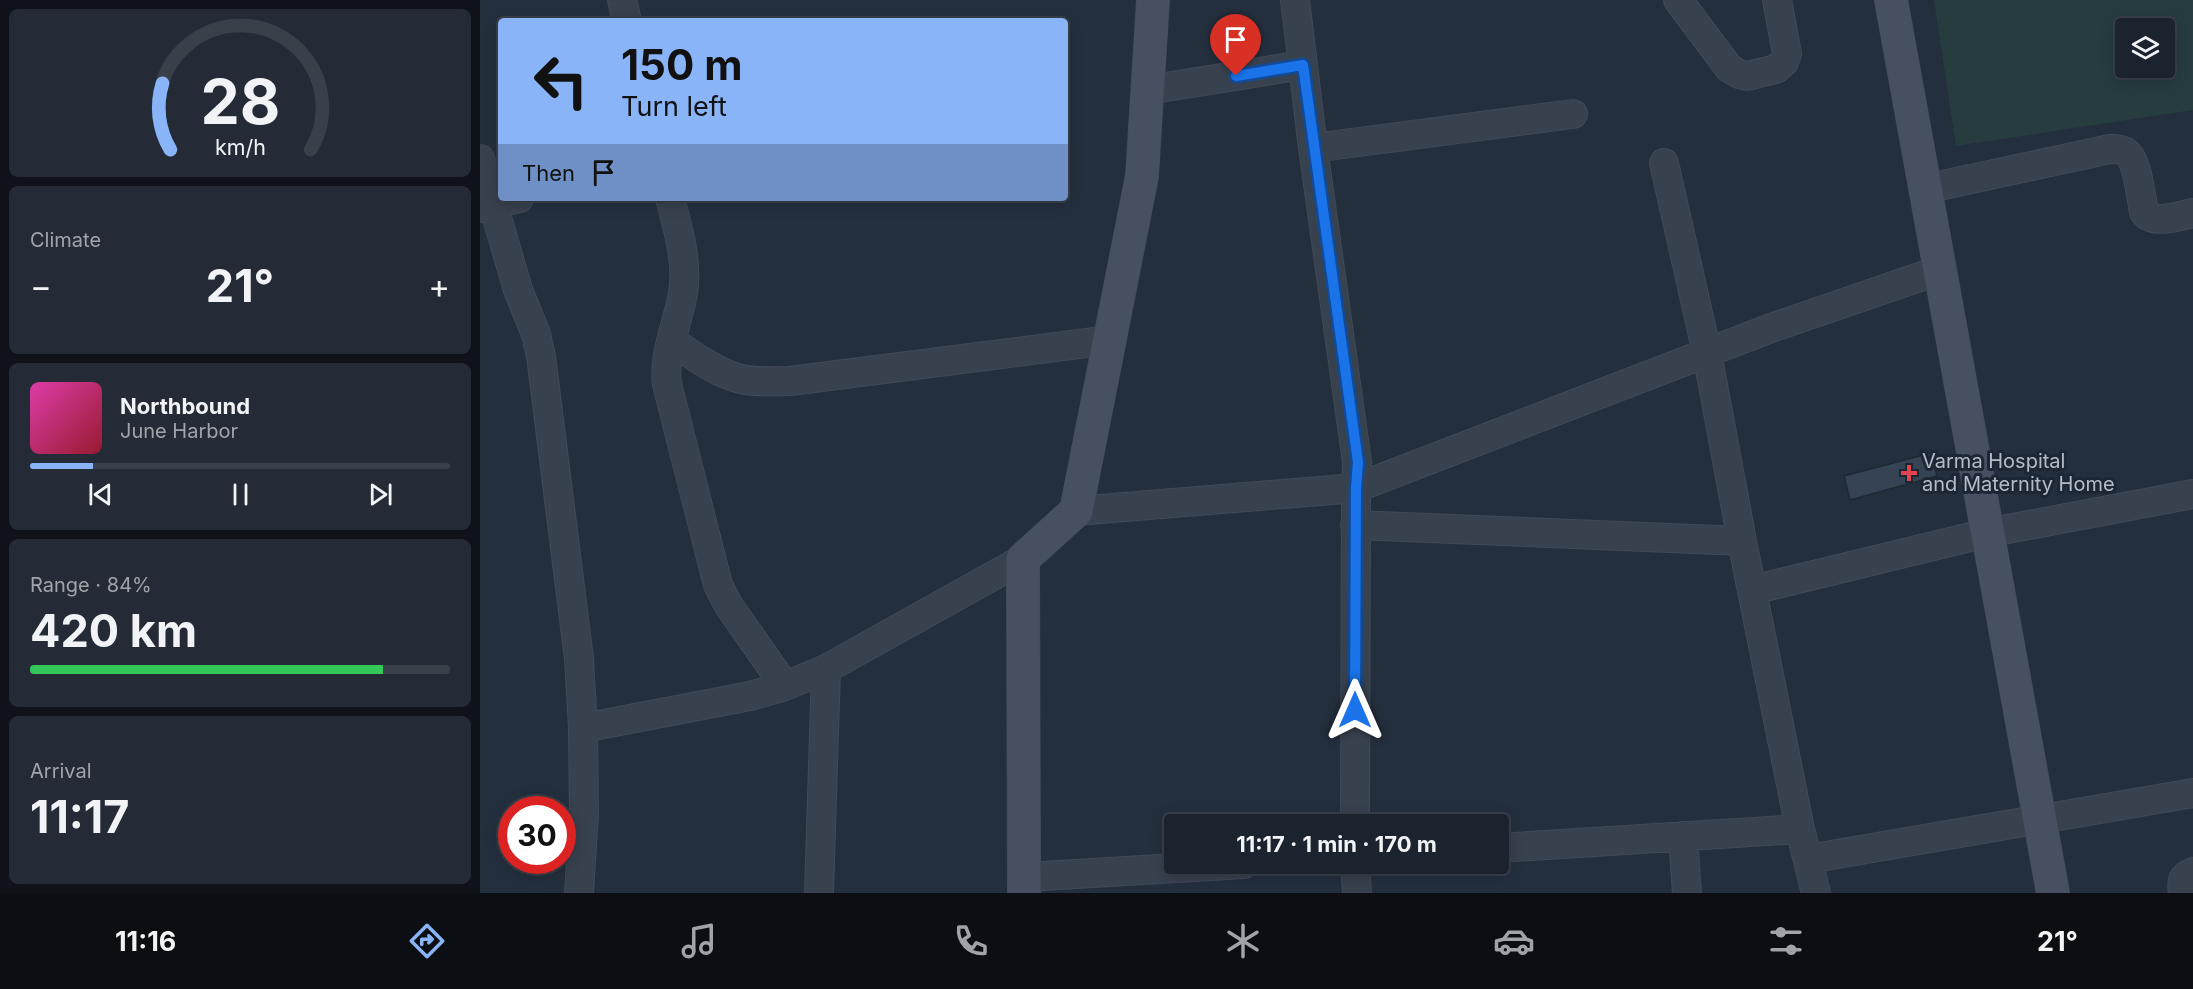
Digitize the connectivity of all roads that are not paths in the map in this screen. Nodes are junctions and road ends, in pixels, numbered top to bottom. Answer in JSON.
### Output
{"nodes":[{"id":1,"x":622,"y":0,"type":"edge"},
{"id":2,"x":1153,"y":0,"type":"edge"},
{"id":3,"x":1295,"y":0,"type":"edge"},
{"id":4,"x":1678,"y":0,"type":"edge"},
{"id":5,"x":1777,"y":0,"type":"edge"},
{"id":6,"x":1891,"y":0,"type":"edge"},
{"id":7,"x":626,"y":18,"type":"edge"},
{"id":8,"x":1303,"y":65,"type":"junction"},
{"id":9,"x":1147,"y":90,"type":"junction"},
{"id":10,"x":1573,"y":114,"type":"dead end"},
{"id":11,"x":1313,"y":148,"type":"junction"},
{"id":12,"x":480,"y":159,"type":"edge"},
{"id":13,"x":1664,"y":163,"type":"dead end"},
{"id":14,"x":1925,"y":189,"type":"junction"},
{"id":15,"x":671,"y":201,"type":"edge"},
{"id":16,"x":497,"y":204,"type":"edge"},
{"id":17,"x":2193,"y":213,"type":"edge"},
{"id":18,"x":1940,"y":270,"type":"junction"},
{"id":19,"x":1110,"y":340,"type":"junction"},
{"id":20,"x":672,"y":341,"type":"junction"},
{"id":21,"x":1707,"y":353,"type":"junction"},
{"id":22,"x":1356,"y":488,"type":"junction"},
{"id":23,"x":2193,"y":494,"type":"edge"},
{"id":24,"x":1076,"y":511,"type":"junction"},
{"id":25,"x":1355,"y":525,"type":"junction"},
{"id":26,"x":1987,"y":533,"type":"junction"},
{"id":27,"x":1742,"y":541,"type":"junction"},
{"id":28,"x":1023,"y":559,"type":"junction"},
{"id":29,"x":1752,"y":590,"type":"junction"},
{"id":30,"x":826,"y":669,"type":"junction"},
{"id":31,"x":785,"y":686,"type":"junction"},
{"id":32,"x":583,"y":728,"type":"junction"},
{"id":33,"x":2193,"y":793,"type":"edge"},
{"id":34,"x":1355,"y":814,"type":"edge"},
{"id":35,"x":2039,"y":818,"type":"junction"},
{"id":36,"x":1800,"y":829,"type":"junction"},
{"id":37,"x":1683,"y":836,"type":"junction"},
{"id":38,"x":1509,"y":847,"type":"edge"},
{"id":39,"x":1808,"y":859,"type":"junction"},
{"id":40,"x":1164,"y":872,"type":"edge"},
{"id":41,"x":2193,"y":872,"type":"edge"},
{"id":42,"x":1356,"y":874,"type":"edge"},
{"id":43,"x":1025,"y":885,"type":"edge"},
{"id":44,"x":579,"y":893,"type":"edge"},
{"id":45,"x":819,"y":893,"type":"edge"},
{"id":46,"x":1357,"y":893,"type":"edge"},
{"id":47,"x":1687,"y":893,"type":"edge"},
{"id":48,"x":1816,"y":893,"type":"edge"},
{"id":49,"x":2053,"y":893,"type":"edge"},
{"id":50,"x":2183,"y":893,"type":"edge"}],
"edges":[{"from":1,"to":7,"type":"street"},
{"from":2,"to":9,"type":"street"},
{"from":3,"to":8,"type":"street"},
{"from":4,"to":5,"type":"street"},
{"from":6,"to":14,"type":"street"},
{"from":8,"to":9,"type":"street"},
{"from":8,"to":11,"type":"street"},
{"from":9,"to":19,"type":"street"},
{"from":10,"to":11,"type":"street"},
{"from":11,"to":22,"type":"street"},
{"from":12,"to":16,"type":"street"},
{"from":13,"to":21,"type":"street"},
{"from":14,"to":17,"type":"street"},
{"from":14,"to":18,"type":"street"},
{"from":15,"to":20,"type":"street"},
{"from":16,"to":32,"type":"street"},
{"from":18,"to":21,"type":"street"},
{"from":18,"to":26,"type":"street"},
{"from":19,"to":20,"type":"street"},
{"from":19,"to":24,"type":"street"},
{"from":20,"to":31,"type":"street"},
{"from":21,"to":22,"type":"street"},
{"from":21,"to":27,"type":"street"},
{"from":22,"to":24,"type":"street"},
{"from":22,"to":25,"type":"street"},
{"from":23,"to":26,"type":"street"},
{"from":24,"to":28,"type":"street"},
{"from":25,"to":27,"type":"street"},
{"from":25,"to":34,"type":"street"},
{"from":26,"to":29,"type":"street"},
{"from":26,"to":35,"type":"street"},
{"from":27,"to":29,"type":"street"},
{"from":28,"to":30,"type":"street"},
{"from":28,"to":43,"type":"street"},
{"from":29,"to":36,"type":"street"},
{"from":30,"to":31,"type":"street"},
{"from":30,"to":45,"type":"street"},
{"from":31,"to":32,"type":"street"},
{"from":32,"to":44,"type":"street"},
{"from":33,"to":35,"type":"street"},
{"from":35,"to":39,"type":"street"},
{"from":35,"to":49,"type":"street"},
{"from":36,"to":37,"type":"street"},
{"from":36,"to":39,"type":"street"},
{"from":37,"to":38,"type":"street"},
{"from":37,"to":47,"type":"street"},
{"from":39,"to":48,"type":"street"},
{"from":40,"to":43,"type":"street"},
{"from":41,"to":50,"type":"street"},
{"from":42,"to":46,"type":"street"}]}
